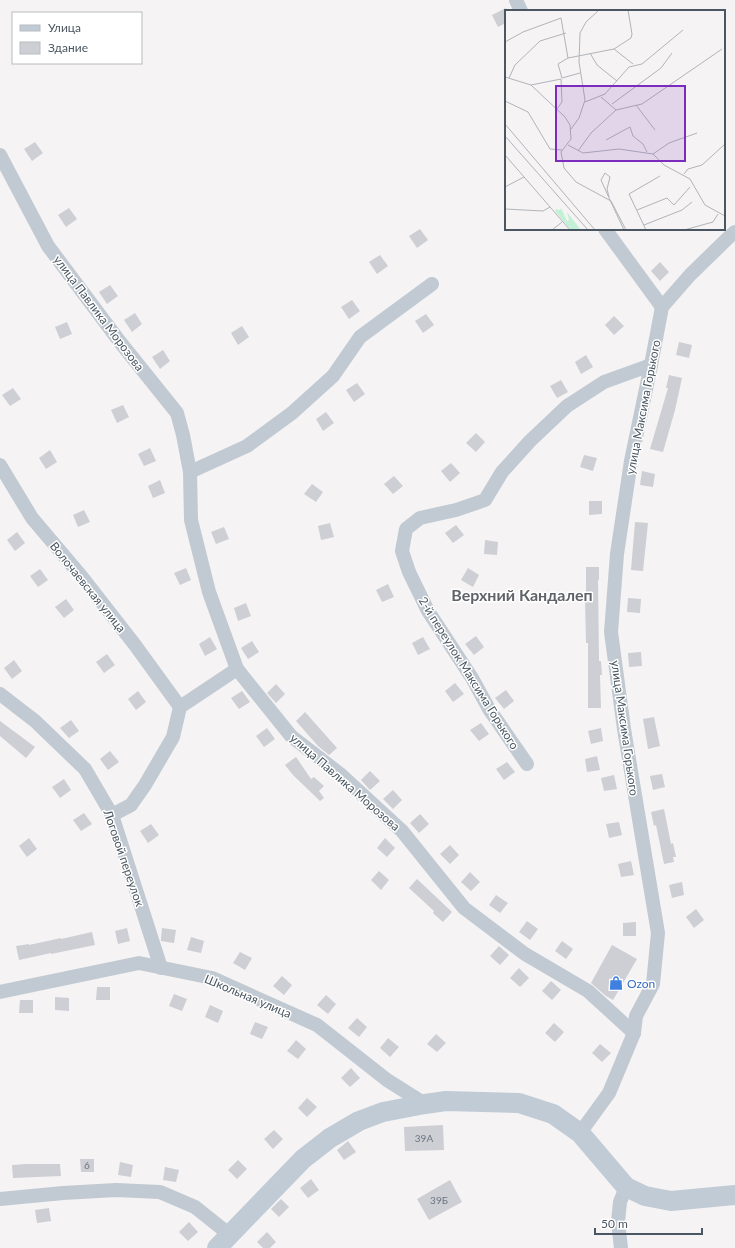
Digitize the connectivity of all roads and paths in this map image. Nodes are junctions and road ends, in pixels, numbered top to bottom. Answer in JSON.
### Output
{"nodes":[{"id":1,"x":516,"y":0,"type":"edge"},
{"id":2,"x":521,"y":10,"type":"edge"},
{"id":3,"x":0,"y":155,"type":"edge"},
{"id":4,"x":606,"y":230,"type":"edge"},
{"id":5,"x":735,"y":232,"type":"edge"},
{"id":6,"x":432,"y":284,"type":"dead end"},
{"id":7,"x":662,"y":307,"type":"junction"},
{"id":8,"x":651,"y":365,"type":"junction"},
{"id":9,"x":0,"y":465,"type":"edge"},
{"id":10,"x":190,"y":472,"type":"junction"},
{"id":11,"x":237,"y":669,"type":"junction"},
{"id":12,"x":0,"y":694,"type":"edge"},
{"id":13,"x":180,"y":707,"type":"junction"},
{"id":14,"x":527,"y":764,"type":"dead end"},
{"id":15,"x":112,"y":815,"type":"junction"},
{"id":16,"x":161,"y":968,"type":"junction"},
{"id":17,"x":0,"y":992,"type":"edge"},
{"id":18,"x":634,"y":1032,"type":"junction"},
{"id":19,"x":425,"y":1104,"type":"junction"},
{"id":20,"x":580,"y":1133,"type":"junction"},
{"id":21,"x":626,"y":1187,"type":"junction"},
{"id":22,"x":735,"y":1195,"type":"edge"},
{"id":23,"x":0,"y":1199,"type":"edge"},
{"id":24,"x":223,"y":1242,"type":"edge"},
{"id":25,"x":621,"y":1248,"type":"edge"}],
"edges":[{"from":1,"to":2,"type":"street"},
{"from":3,"to":10,"type":"street","name":"улица Павлика Морозова"},
{"from":4,"to":7,"type":"street"},
{"from":5,"to":7,"type":"street"},
{"from":6,"to":10,"type":"street"},
{"from":7,"to":8,"type":"street","name":"улица Максима Горького"},
{"from":8,"to":14,"type":"street","name":"2-й переулок Максима Горького"},
{"from":8,"to":18,"type":"street","name":"улица Максима Горького"},
{"from":9,"to":13,"type":"street","name":"Волочаевская улица"},
{"from":10,"to":11,"type":"street","name":"улица Павлика Морозова"},
{"from":11,"to":13,"type":"street"},
{"from":11,"to":18,"type":"street","name":"улица Павлика Морозова"},
{"from":12,"to":15,"type":"street","name":"Логовой переулок"},
{"from":13,"to":15,"type":"street"},
{"from":15,"to":16,"type":"street","name":"Логовой переулок"},
{"from":16,"to":17,"type":"street","name":"Школьная улица"},
{"from":16,"to":19,"type":"street","name":"Школьная улица"},
{"from":18,"to":20,"type":"street","name":"улица Максима Горького"},
{"from":19,"to":20,"type":"street"},
{"from":19,"to":24,"type":"street"},
{"from":20,"to":21,"type":"street"},
{"from":21,"to":22,"type":"street"},
{"from":21,"to":25,"type":"street"},
{"from":23,"to":24,"type":"street"}]}
